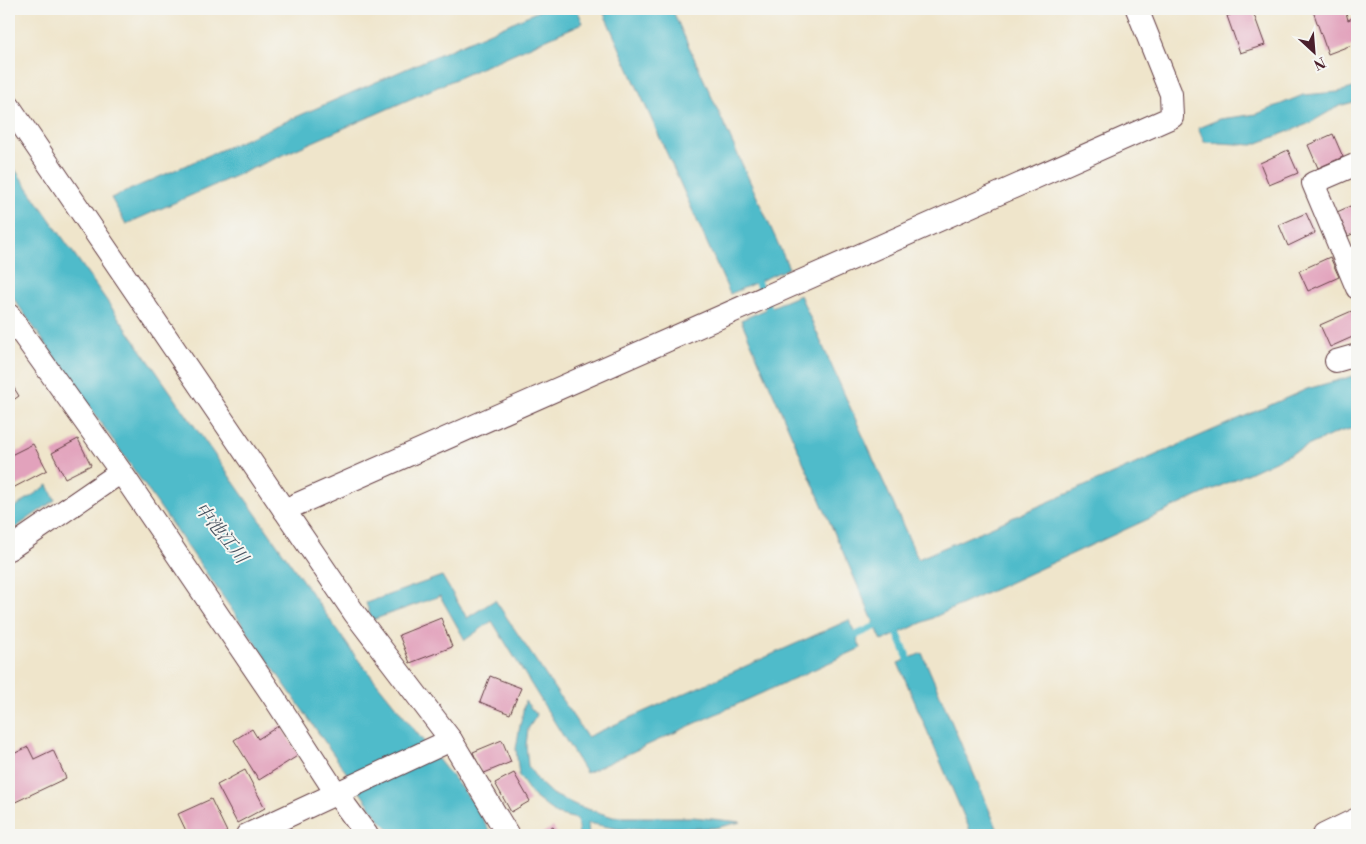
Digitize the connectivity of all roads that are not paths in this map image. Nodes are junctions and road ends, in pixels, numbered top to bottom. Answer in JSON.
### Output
{"nodes":[{"id":1,"x":1137,"y":9,"type":"edge"},
{"id":2,"x":9,"y":106,"type":"edge"},
{"id":3,"x":1357,"y":164,"type":"edge"},
{"id":4,"x":1357,"y":288,"type":"edge"},
{"id":5,"x":9,"y":315,"type":"edge"},
{"id":6,"x":121,"y":472,"type":"junction"},
{"id":7,"x":284,"y":510,"type":"junction"},
{"id":8,"x":9,"y":550,"type":"edge"},
{"id":9,"x":448,"y":742,"type":"junction"},
{"id":10,"x":336,"y":794,"type":"junction"},
{"id":11,"x":1357,"y":819,"type":"edge"},
{"id":12,"x":246,"y":835,"type":"edge"},
{"id":13,"x":367,"y":835,"type":"edge"},
{"id":14,"x":508,"y":835,"type":"edge"},
{"id":15,"x":1324,"y":835,"type":"edge"}],
"edges":[{"from":1,"to":7,"type":"street"},
{"from":2,"to":7,"type":"street"},
{"from":3,"to":4,"type":"street"},
{"from":5,"to":6,"type":"street"},
{"from":6,"to":8,"type":"street"},
{"from":6,"to":10,"type":"street"},
{"from":7,"to":9,"type":"street"},
{"from":9,"to":10,"type":"street"},
{"from":9,"to":14,"type":"street"},
{"from":10,"to":12,"type":"street"},
{"from":10,"to":13,"type":"street"},
{"from":11,"to":15,"type":"street"}]}
